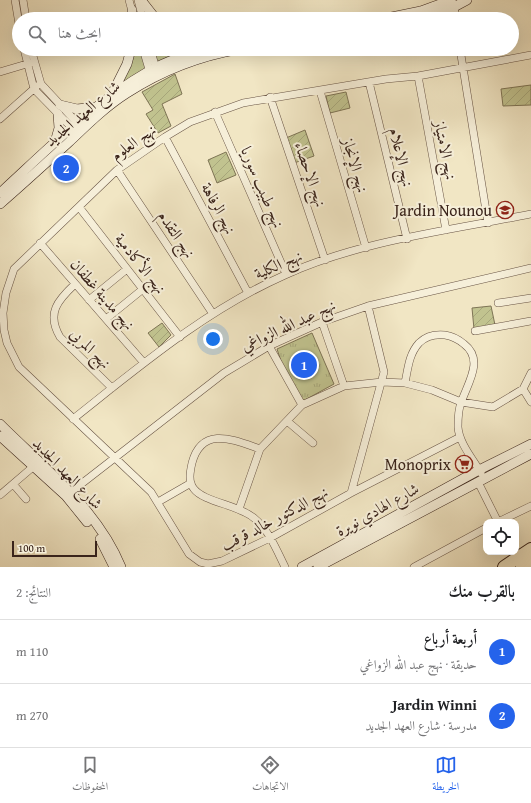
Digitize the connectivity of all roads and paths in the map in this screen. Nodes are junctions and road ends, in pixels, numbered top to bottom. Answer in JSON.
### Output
{"nodes":[{"id":1,"x":15,"y":0,"type":"edge"},
{"id":2,"x":23,"y":0,"type":"edge"},
{"id":3,"x":129,"y":0,"type":"edge"},
{"id":4,"x":138,"y":0,"type":"edge"},
{"id":5,"x":141,"y":0,"type":"edge"},
{"id":6,"x":467,"y":0,"type":"edge"},
{"id":7,"x":452,"y":2,"type":"edge"},
{"id":8,"x":17,"y":12,"type":"edge"},
{"id":9,"x":25,"y":12,"type":"edge"},
{"id":10,"x":132,"y":12,"type":"edge"},
{"id":11,"x":141,"y":12,"type":"edge"},
{"id":12,"x":150,"y":12,"type":"edge"},
{"id":13,"x":415,"y":12,"type":"edge"},
{"id":14,"x":433,"y":12,"type":"edge"},
{"id":15,"x":454,"y":12,"type":"edge"},
{"id":16,"x":531,"y":55,"type":"edge"},
{"id":17,"x":25,"y":56,"type":"edge"},
{"id":18,"x":33,"y":56,"type":"edge"},
{"id":19,"x":129,"y":56,"type":"edge"},
{"id":20,"x":146,"y":56,"type":"edge"},
{"id":21,"x":151,"y":56,"type":"edge"},
{"id":22,"x":189,"y":56,"type":"edge"},
{"id":23,"x":206,"y":56,"type":"edge"},
{"id":24,"x":461,"y":56,"type":"edge"},
{"id":25,"x":34,"y":62,"type":"junction"},
{"id":26,"x":26,"y":64,"type":"junction"},
{"id":27,"x":463,"y":67,"type":"junction"},
{"id":28,"x":0,"y":72,"type":"edge"},
{"id":29,"x":154,"y":73,"type":"junction"},
{"id":30,"x":418,"y":76,"type":"junction"},
{"id":31,"x":369,"y":82,"type":"junction"},
{"id":32,"x":41,"y":84,"type":"junction"},
{"id":33,"x":34,"y":89,"type":"junction"},
{"id":34,"x":320,"y":91,"type":"junction"},
{"id":35,"x":111,"y":96,"type":"junction"},
{"id":36,"x":270,"y":98,"type":"junction"},
{"id":37,"x":97,"y":107,"type":"junction"},
{"id":38,"x":59,"y":109,"type":"junction"},
{"id":39,"x":215,"y":112,"type":"junction"},
{"id":40,"x":0,"y":119,"type":"edge"},
{"id":41,"x":78,"y":128,"type":"junction"},
{"id":42,"x":165,"y":137,"type":"junction"},
{"id":43,"x":54,"y":144,"type":"junction"},
{"id":44,"x":117,"y":170,"type":"junction"},
{"id":45,"x":0,"y":193,"type":"edge"},
{"id":46,"x":0,"y":204,"type":"edge"},
{"id":47,"x":79,"y":207,"type":"junction"},
{"id":48,"x":531,"y":214,"type":"edge"},
{"id":49,"x":488,"y":222,"type":"junction"},
{"id":50,"x":446,"y":230,"type":"junction"},
{"id":51,"x":407,"y":239,"type":"junction"},
{"id":52,"x":40,"y":243,"type":"junction"},
{"id":53,"x":366,"y":248,"type":"junction"},
{"id":54,"x":325,"y":260,"type":"junction"},
{"id":55,"x":531,"y":268,"type":"edge"},
{"id":56,"x":127,"y":269,"type":"junction"},
{"id":57,"x":286,"y":274,"type":"junction"},
{"id":58,"x":75,"y":284,"type":"junction"},
{"id":59,"x":143,"y":289,"type":"junction"},
{"id":60,"x":248,"y":293,"type":"junction"},
{"id":61,"x":531,"y":298,"type":"edge"},
{"id":62,"x":89,"y":300,"type":"junction"},
{"id":63,"x":498,"y":303,"type":"dead end"},
{"id":64,"x":368,"y":306,"type":"junction"},
{"id":65,"x":213,"y":314,"type":"junction"},
{"id":66,"x":106,"y":320,"type":"junction"},
{"id":67,"x":531,"y":321,"type":"edge"},
{"id":68,"x":322,"y":322,"type":"junction"},
{"id":69,"x":475,"y":331,"type":"dead end"},
{"id":70,"x":180,"y":337,"type":"junction"},
{"id":71,"x":269,"y":346,"type":"junction"},
{"id":72,"x":144,"y":363,"type":"junction"},
{"id":73,"x":531,"y":373,"type":"edge"},
{"id":74,"x":382,"y":382,"type":"junction"},
{"id":75,"x":405,"y":383,"type":"junction"},
{"id":76,"x":344,"y":386,"type":"junction"},
{"id":77,"x":112,"y":388,"type":"junction"},
{"id":78,"x":523,"y":389,"type":"junction"},
{"id":79,"x":461,"y":402,"type":"junction"},
{"id":80,"x":531,"y":402,"type":"edge"},
{"id":81,"x":302,"y":405,"type":"junction"},
{"id":82,"x":73,"y":419,"type":"junction"},
{"id":83,"x":287,"y":421,"type":"junction"},
{"id":84,"x":0,"y":424,"type":"edge"},
{"id":85,"x":0,"y":436,"type":"edge"},
{"id":86,"x":460,"y":437,"type":"junction"},
{"id":87,"x":313,"y":443,"type":"dead end"},
{"id":88,"x":531,"y":444,"type":"edge"},
{"id":89,"x":260,"y":449,"type":"junction"},
{"id":90,"x":531,"y":454,"type":"edge"},
{"id":91,"x":114,"y":457,"type":"junction"},
{"id":92,"x":34,"y":466,"type":"junction"},
{"id":93,"x":479,"y":470,"type":"junction"},
{"id":94,"x":481,"y":480,"type":"junction"},
{"id":95,"x":191,"y":483,"type":"junction"},
{"id":96,"x":13,"y":484,"type":"junction"},
{"id":97,"x":351,"y":493,"type":"junction"},
{"id":98,"x":68,"y":494,"type":"junction"},
{"id":99,"x":0,"y":495,"type":"edge"},
{"id":100,"x":26,"y":499,"type":"dead end"},
{"id":101,"x":158,"y":502,"type":"junction"},
{"id":102,"x":531,"y":506,"type":"edge"},
{"id":103,"x":239,"y":509,"type":"junction"},
{"id":104,"x":497,"y":519,"type":"edge"},
{"id":105,"x":504,"y":519,"type":"edge"},
{"id":106,"x":483,"y":530,"type":"edge"},
{"id":107,"x":270,"y":538,"type":"junction"},
{"id":108,"x":531,"y":549,"type":"edge"},
{"id":109,"x":531,"y":561,"type":"edge"},
{"id":110,"x":114,"y":567,"type":"edge"},
{"id":111,"x":121,"y":567,"type":"edge"},
{"id":112,"x":286,"y":567,"type":"edge"},
{"id":113,"x":302,"y":567,"type":"edge"},
{"id":114,"x":318,"y":567,"type":"edge"},
{"id":115,"x":414,"y":567,"type":"edge"},
{"id":116,"x":504,"y":567,"type":"edge"},
{"id":117,"x":522,"y":567,"type":"edge"}],
"edges":[{"from":1,"to":8,"type":"street"},
{"from":2,"to":9,"type":"street"},
{"from":3,"to":10,"type":"street"},
{"from":4,"to":11,"type":"street"},
{"from":5,"to":12,"type":"main road"},
{"from":6,"to":7,"type":"main road"},
{"from":7,"to":13,"type":"main road"},
{"from":7,"to":14,"type":"main road"},
{"from":7,"to":15,"type":"street"},
{"from":16,"to":27,"type":"street","name":"نهج العلوم"},
{"from":17,"to":26,"type":"street"},
{"from":18,"to":25,"type":"street"},
{"from":19,"to":35,"type":"main road"},
{"from":20,"to":29,"type":"street"},
{"from":21,"to":29,"type":"street"},
{"from":22,"to":29,"type":"main road","name":"شارع العهد الجديد"},
{"from":23,"to":29,"type":"main road","name":"شارع العهد الجديد"},
{"from":24,"to":27,"type":"street"},
{"from":25,"to":26,"type":"street"},
{"from":25,"to":32,"type":"street"},
{"from":26,"to":28,"type":"street"},
{"from":26,"to":33,"type":"street"},
{"from":27,"to":30,"type":"street","name":"نهج العلوم"},
{"from":27,"to":49,"type":"street"},
{"from":29,"to":35,"type":"main road","name":"شارع العهد الجديد"},
{"from":29,"to":41,"type":"main road","name":"شارع العهد الجديد"},
{"from":30,"to":31,"type":"street","name":"نهج العلوم"},
{"from":30,"to":50,"type":"street","name":"نهج الامتياز"},
{"from":31,"to":34,"type":"street","name":"نهج العلوم"},
{"from":31,"to":51,"type":"street","name":"نهج الإعلام"},
{"from":32,"to":33,"type":"street"},
{"from":32,"to":38,"type":"street"},
{"from":33,"to":38,"type":"street"},
{"from":33,"to":40,"type":"street"},
{"from":34,"to":36,"type":"street","name":"نهج العلوم"},
{"from":34,"to":53,"type":"street","name":"نهج الإنجاز"},
{"from":35,"to":37,"type":"main road","name":"شارع العهد الجديد"},
{"from":36,"to":39,"type":"street","name":"نهج العلوم"},
{"from":36,"to":54,"type":"street","name":"نهج الإحصاء"},
{"from":37,"to":38,"type":"main road"},
{"from":37,"to":41,"type":"main road","name":"شارع العهد الجديد"},
{"from":38,"to":41,"type":"street"},
{"from":38,"to":43,"type":"main road"},
{"from":39,"to":42,"type":"street","name":"نهج العلوم"},
{"from":39,"to":57,"type":"street","name":"نهج طبيب سوريا"},
{"from":41,"to":43,"type":"main road","name":"شارع العهد الجديد"},
{"from":41,"to":46,"type":"main road","name":"شارع العهد الجديد"},
{"from":42,"to":44,"type":"street","name":"نهج العلوم"},
{"from":42,"to":60,"type":"street","name":"نهج الرفاهة"},
{"from":43,"to":45,"type":"main road","name":"شارع العهد الجديد"},
{"from":44,"to":47,"type":"street","name":"نهج العلوم"},
{"from":44,"to":65,"type":"street","name":"نهج التقدم"},
{"from":47,"to":52,"type":"street","name":"نهج العلوم"},
{"from":47,"to":56,"type":"street","name":"نهج الأكادمية"},
{"from":48,"to":49,"type":"street","name":"نهج الكلية"},
{"from":49,"to":50,"type":"street","name":"نهج الكلية"},
{"from":50,"to":51,"type":"street","name":"نهج الكلية"},
{"from":51,"to":53,"type":"street","name":"نهج الكلية"},
{"from":52,"to":58,"type":"street","name":"نهج مدينة غطفان"},
{"from":52,"to":82,"type":"street","name":"نهج العلوم"},
{"from":53,"to":54,"type":"street","name":"نهج الكلية"},
{"from":54,"to":57,"type":"street","name":"نهج الكلية"},
{"from":55,"to":64,"type":"street","name":"نهج عبد الله الزواغي"},
{"from":56,"to":59,"type":"street","name":"نهج الأكادمية"},
{"from":56,"to":62,"type":"street"},
{"from":57,"to":60,"type":"street","name":"نهج الكلية"},
{"from":58,"to":62,"type":"street","name":"نهج مدينة غطفان"},
{"from":58,"to":77,"type":"street","name":"نهج المربي"},
{"from":59,"to":66,"type":"street"},
{"from":59,"to":70,"type":"street","name":"نهج الأكادمية"},
{"from":60,"to":65,"type":"street","name":"نهج الكلية"},
{"from":61,"to":63,"type":"street"},
{"from":62,"to":66,"type":"street","name":"نهج مدينة غطفان"},
{"from":64,"to":68,"type":"street","name":"نهج عبد الله الزواغي"},
{"from":64,"to":74,"type":"street"},
{"from":65,"to":70,"type":"street","name":"نهج الكلية"},
{"from":66,"to":72,"type":"street","name":"نهج مدينة غطفان"},
{"from":67,"to":69,"type":"street"},
{"from":68,"to":71,"type":"street","name":"نهج عبد الله الزواغي"},
{"from":68,"to":76,"type":"street"},
{"from":70,"to":72,"type":"street","name":"نهج الكلية"},
{"from":71,"to":81,"type":"street"},
{"from":71,"to":91,"type":"street","name":"نهج عبد الله الزواغي"},
{"from":72,"to":77,"type":"street","name":"نهج الكلية"},
{"from":73,"to":78,"type":"street"},
{"from":74,"to":75,"type":"street"},
{"from":74,"to":76,"type":"street"},
{"from":74,"to":97,"type":"street"},
{"from":75,"to":79,"type":"street"},
{"from":75,"to":79,"type":"street"},
{"from":76,"to":81,"type":"street"},
{"from":77,"to":82,"type":"street","name":"نهج الكلية"},
{"from":78,"to":79,"type":"street"},
{"from":78,"to":80,"type":"street"},
{"from":79,"to":86,"type":"street"},
{"from":81,"to":83,"type":"street"},
{"from":82,"to":91,"type":"street","name":"نهج العلوم"},
{"from":83,"to":87,"type":"street"},
{"from":83,"to":89,"type":"street"},
{"from":84,"to":98,"type":"main road","name":"شارع العهد الجديد"},
{"from":85,"to":92,"type":"main road","name":"شارع العهد الجديد"},
{"from":86,"to":93,"type":"street"},
{"from":86,"to":97,"type":"street","name":"نهج الدكتور خالد قرقب"},
{"from":88,"to":93,"type":"main road","name":"شارع الهادي نويرة"},
{"from":89,"to":95,"type":"street"},
{"from":89,"to":103,"type":"street"},
{"from":90,"to":94,"type":"main road","name":"شارع الهادي نويرة"},
{"from":91,"to":98,"type":"street","name":"نهج عبد الله الزواغي"},
{"from":91,"to":101,"type":"street","name":"نهج الدكتور خالد قرقب"},
{"from":92,"to":96,"type":"street"},
{"from":92,"to":98,"type":"main road","name":"شارع العهد الجديد"},
{"from":93,"to":94,"type":"street"},
{"from":93,"to":113,"type":"main road","name":"شارع الهادي نويرة"},
{"from":94,"to":104,"type":"street"},
{"from":94,"to":114,"type":"main road","name":"شارع الهادي نويرة"},
{"from":95,"to":101,"type":"street"},
{"from":95,"to":103,"type":"street"},
{"from":96,"to":99,"type":"street"},
{"from":96,"to":100,"type":"street"},
{"from":97,"to":107,"type":"street","name":"نهج الدكتور خالد قرقب"},
{"from":98,"to":110,"type":"main road","name":"شارع العهد الجديد"},
{"from":98,"to":111,"type":"main road","name":"شارع العهد الجديد"},
{"from":101,"to":107,"type":"street","name":"نهج الدكتور خالد قرقب"},
{"from":102,"to":105,"type":"street"},
{"from":103,"to":107,"type":"street"},
{"from":106,"to":115,"type":"street"},
{"from":107,"to":112,"type":"street"},
{"from":108,"to":116,"type":"highway"},
{"from":109,"to":117,"type":"highway"}]}
